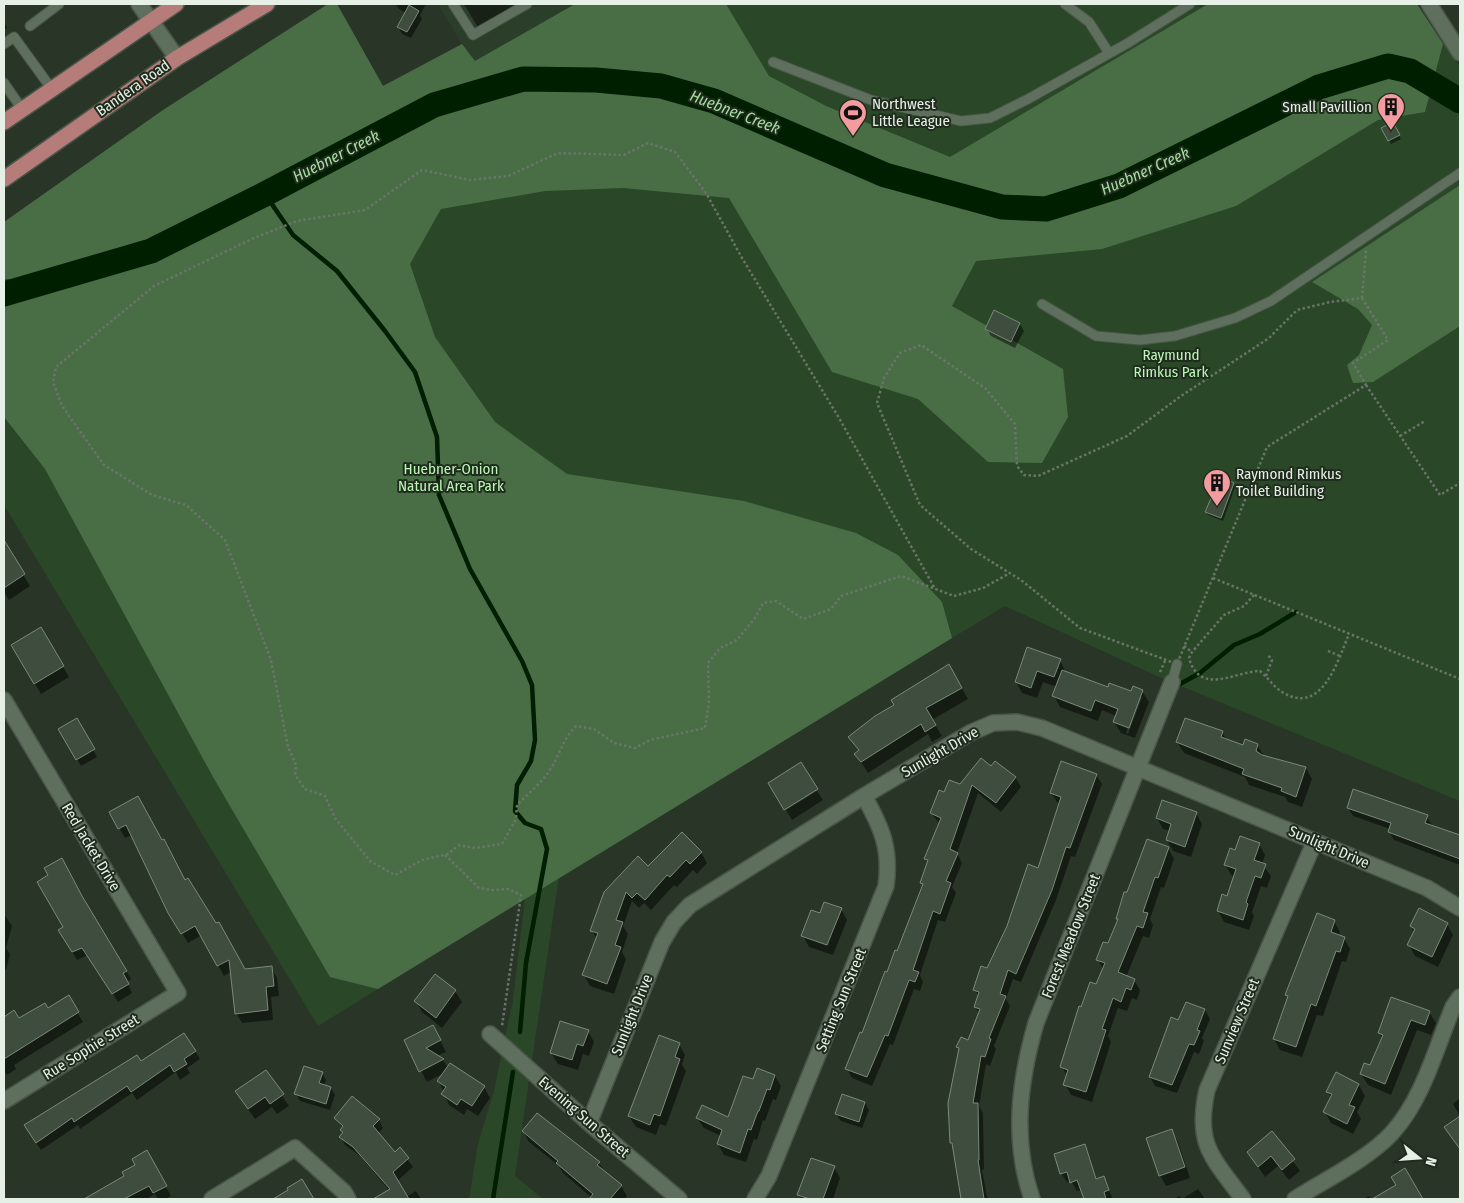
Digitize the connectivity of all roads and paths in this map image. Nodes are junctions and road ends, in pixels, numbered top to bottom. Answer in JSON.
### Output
{"nodes":[{"id":1,"x":59,"y":4,"type":"edge"},
{"id":2,"x":139,"y":4,"type":"edge"},
{"id":3,"x":176,"y":4,"type":"edge"},
{"id":4,"x":266,"y":4,"type":"edge"},
{"id":5,"x":453,"y":4,"type":"edge"},
{"id":6,"x":527,"y":4,"type":"edge"},
{"id":7,"x":1065,"y":4,"type":"edge"},
{"id":8,"x":1190,"y":4,"type":"edge"},
{"id":9,"x":1429,"y":4,"type":"edge"},
{"id":10,"x":1076,"y":8,"type":"edge"},
{"id":11,"x":150,"y":20,"type":"junction"},
{"id":12,"x":30,"y":26,"type":"dead end"},
{"id":13,"x":4,"y":44,"type":"edge"},
{"id":14,"x":1109,"y":53,"type":"junction"},
{"id":15,"x":1460,"y":53,"type":"edge"},
{"id":16,"x":177,"y":58,"type":"junction"},
{"id":17,"x":773,"y":62,"type":"dead end"},
{"id":18,"x":4,"y":83,"type":"edge"},
{"id":19,"x":51,"y":88,"type":"junction"},
{"id":20,"x":22,"y":109,"type":"junction"},
{"id":21,"x":4,"y":122,"type":"edge"},
{"id":22,"x":1460,"y":173,"type":"edge"},
{"id":23,"x":4,"y":179,"type":"edge"},
{"id":24,"x":1368,"y":236,"type":"junction"},
{"id":25,"x":1362,"y":298,"type":"junction"},
{"id":26,"x":1042,"y":304,"type":"dead end"},
{"id":27,"x":1366,"y":385,"type":"junction"},
{"id":28,"x":1425,"y":421,"type":"dead end"},
{"id":29,"x":1400,"y":436,"type":"junction"},
{"id":30,"x":1460,"y":483,"type":"edge"},
{"id":31,"x":1010,"y":573,"type":"junction"},
{"id":32,"x":1213,"y":578,"type":"junction"},
{"id":33,"x":934,"y":587,"type":"junction"},
{"id":34,"x":1254,"y":595,"type":"junction"},
{"id":35,"x":1350,"y":634,"type":"junction"},
{"id":36,"x":1184,"y":646,"type":"junction"},
{"id":37,"x":1192,"y":652,"type":"junction"},
{"id":38,"x":1328,"y":652,"type":"dead end"},
{"id":39,"x":1268,"y":655,"type":"dead end"},
{"id":40,"x":1340,"y":656,"type":"junction"},
{"id":41,"x":1177,"y":664,"type":"junction"},
{"id":42,"x":1266,"y":676,"type":"junction"},
{"id":43,"x":1460,"y":679,"type":"edge"},
{"id":44,"x":1172,"y":682,"type":"joint"},
{"id":45,"x":4,"y":700,"type":"edge"},
{"id":46,"x":1139,"y":767,"type":"junction"},
{"id":47,"x":864,"y":796,"type":"junction"},
{"id":48,"x":1315,"y":841,"type":"junction"},
{"id":49,"x":445,"y":855,"type":"junction"},
{"id":50,"x":1460,"y":908,"type":"edge"},
{"id":51,"x":178,"y":993,"type":"joint"},
{"id":52,"x":1460,"y":997,"type":"edge"},
{"id":53,"x":495,"y":1038,"type":"joint"},
{"id":54,"x":4,"y":1101,"type":"edge"},
{"id":55,"x":589,"y":1123,"type":"junction"},
{"id":56,"x":212,"y":1199,"type":"edge"},
{"id":57,"x":348,"y":1199,"type":"edge"},
{"id":58,"x":679,"y":1199,"type":"edge"},
{"id":59,"x":755,"y":1199,"type":"edge"},
{"id":60,"x":1032,"y":1199,"type":"edge"},
{"id":61,"x":1243,"y":1199,"type":"edge"},
{"id":62,"x":1295,"y":1199,"type":"edge"}],
"edges":[{"from":1,"to":12,"type":"lane"},
{"from":2,"to":11,"type":"street"},
{"from":3,"to":11,"type":"main road"},
{"from":4,"to":16,"type":"main road","name":"Bandera Road"},
{"from":5,"to":6,"type":"lane"},
{"from":7,"to":10,"type":"lane"},
{"from":8,"to":14,"type":"lane"},
{"from":9,"to":15,"type":"street"},
{"from":10,"to":14,"type":"lane"},
{"from":11,"to":16,"type":"street"},
{"from":11,"to":19,"type":"main road"},
{"from":13,"to":19,"type":"lane"},
{"from":14,"to":17,"type":"lane"},
{"from":16,"to":23,"type":"main road","name":"Bandera Road"},
{"from":18,"to":20,"type":"lane"},
{"from":19,"to":20,"type":"main road"},
{"from":20,"to":21,"type":"main road"},
{"from":22,"to":24,"type":"lane"},
{"from":24,"to":25,"type":"path"},
{"from":24,"to":26,"type":"lane"},
{"from":25,"to":27,"type":"path"},
{"from":25,"to":31,"type":"path"},
{"from":27,"to":29,"type":"path"},
{"from":27,"to":32,"type":"path"},
{"from":28,"to":29,"type":"path"},
{"from":29,"to":30,"type":"path"},
{"from":31,"to":33,"type":"path"},
{"from":31,"to":41,"type":"path"},
{"from":32,"to":34,"type":"path"},
{"from":32,"to":36,"type":"path"},
{"from":33,"to":49,"type":"path"},
{"from":33,"to":49,"type":"path"},
{"from":34,"to":35,"type":"path"},
{"from":34,"to":37,"type":"path"},
{"from":35,"to":40,"type":"path"},
{"from":35,"to":43,"type":"path"},
{"from":36,"to":37,"type":"path"},
{"from":36,"to":41,"type":"path"},
{"from":37,"to":42,"type":"path"},
{"from":38,"to":40,"type":"path"},
{"from":39,"to":42,"type":"path"},
{"from":40,"to":42,"type":"path"},
{"from":41,"to":44,"type":"lane"},
{"from":44,"to":46,"type":"street","name":"Forest Meadow Street"},
{"from":45,"to":51,"type":"street","name":"Red Jacket Drive"},
{"from":46,"to":47,"type":"street","name":"Sunlight Drive"},
{"from":46,"to":48,"type":"street","name":"Sunlight Drive"},
{"from":46,"to":60,"type":"street","name":"Forest Meadow Street"},
{"from":47,"to":55,"type":"street","name":"Sunlight Drive"},
{"from":47,"to":59,"type":"street","name":"Setting Sun Street"},
{"from":48,"to":50,"type":"street","name":"Sunlight Drive"},
{"from":48,"to":61,"type":"street","name":"Sunview Street"},
{"from":49,"to":53,"type":"path"},
{"from":51,"to":54,"type":"street","name":"Rue Sophie Street"},
{"from":52,"to":62,"type":"street"},
{"from":53,"to":55,"type":"street","name":"Evening Sun Street"},
{"from":55,"to":58,"type":"street","name":"Evening Sun Street"},
{"from":56,"to":57,"type":"street"}]}
